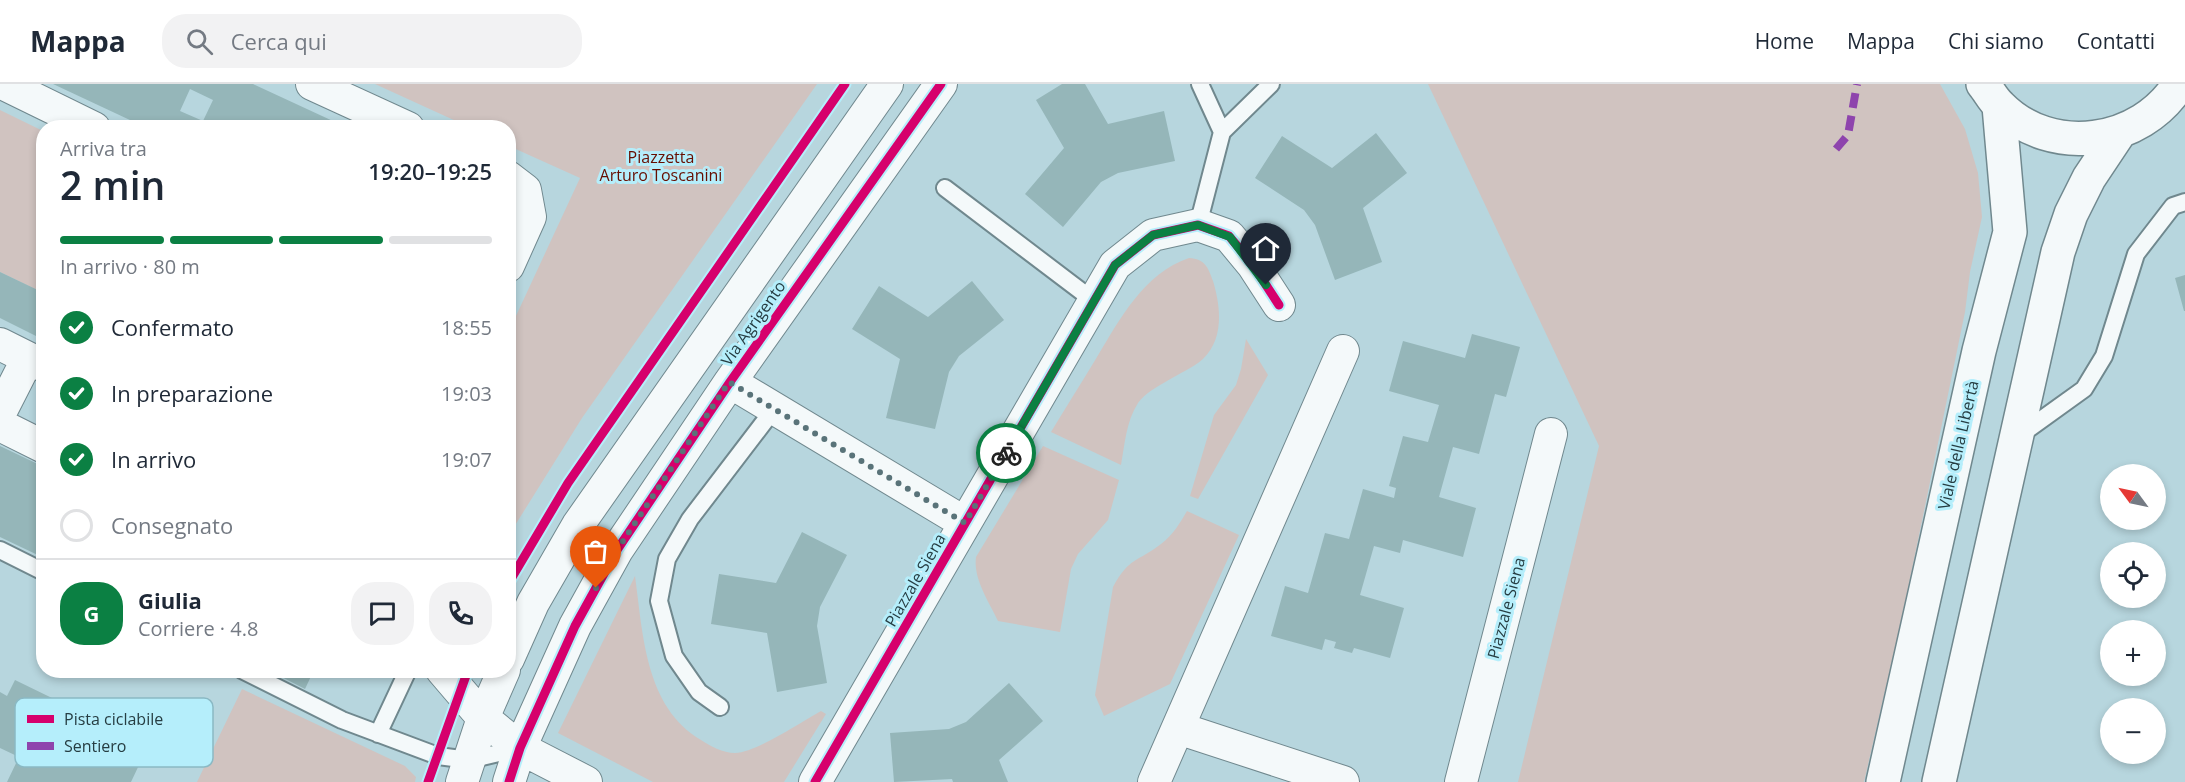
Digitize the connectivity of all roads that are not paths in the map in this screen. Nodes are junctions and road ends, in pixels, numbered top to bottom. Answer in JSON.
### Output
{"nodes":[{"id":1,"x":4,"y":84,"type":"edge"},
{"id":2,"x":312,"y":84,"type":"edge"},
{"id":3,"x":887,"y":84,"type":"edge"},
{"id":4,"x":1200,"y":84,"type":"edge"},
{"id":5,"x":1270,"y":84,"type":"edge"},
{"id":6,"x":2179,"y":84,"type":"edge"},
{"id":7,"x":935,"y":86,"type":"edge"},
{"id":8,"x":1991,"y":95,"type":"edge"},
{"id":9,"x":2185,"y":105,"type":"edge"},
{"id":10,"x":2152,"y":115,"type":"junction"},
{"id":11,"x":78,"y":120,"type":"edge"},
{"id":12,"x":391,"y":120,"type":"edge"},
{"id":13,"x":1222,"y":132,"type":"junction"},
{"id":14,"x":2119,"y":133,"type":"junction"},
{"id":15,"x":516,"y":183,"type":"edge"},
{"id":16,"x":945,"y":188,"type":"dead end"},
{"id":17,"x":2185,"y":202,"type":"edge"},
{"id":18,"x":1198,"y":225,"type":"junction"},
{"id":19,"x":516,"y":248,"type":"edge"},
{"id":20,"x":1094,"y":302,"type":"junction"},
{"id":21,"x":1279,"y":305,"type":"dead end"},
{"id":22,"x":0,"y":344,"type":"edge"},
{"id":23,"x":1343,"y":351,"type":"dead end"},
{"id":24,"x":36,"y":362,"type":"edge"},
{"id":25,"x":729,"y":382,"type":"junction"},
{"id":26,"x":774,"y":409,"type":"junction"},
{"id":27,"x":0,"y":413,"type":"edge"},
{"id":28,"x":0,"y":425,"type":"edge"},
{"id":29,"x":1551,"y":434,"type":"dead end"},
{"id":30,"x":2016,"y":437,"type":"junction"},
{"id":31,"x":36,"y":443,"type":"edge"},
{"id":32,"x":965,"y":523,"type":"junction"},
{"id":33,"x":0,"y":550,"type":"edge"},
{"id":34,"x":36,"y":568,"type":"edge"},
{"id":35,"x":516,"y":641,"type":"edge"},
{"id":36,"x":258,"y":678,"type":"edge"},
{"id":37,"x":404,"y":678,"type":"edge"},
{"id":38,"x":449,"y":678,"type":"edge"},
{"id":39,"x":471,"y":678,"type":"edge"},
{"id":40,"x":500,"y":678,"type":"edge"},
{"id":41,"x":720,"y":707,"type":"dead end"},
{"id":42,"x":483,"y":718,"type":"junction"},
{"id":43,"x":1178,"y":728,"type":"junction"},
{"id":44,"x":378,"y":734,"type":"junction"},
{"id":45,"x":520,"y":748,"type":"junction"},
{"id":46,"x":466,"y":771,"type":"edge"},
{"id":47,"x":509,"y":782,"type":"edge"},
{"id":48,"x":586,"y":782,"type":"edge"},
{"id":49,"x":815,"y":782,"type":"edge"},
{"id":50,"x":1154,"y":782,"type":"edge"},
{"id":51,"x":1342,"y":782,"type":"edge"},
{"id":52,"x":1461,"y":782,"type":"edge"},
{"id":53,"x":1883,"y":782,"type":"edge"},
{"id":54,"x":1939,"y":782,"type":"edge"}],
"edges":[{"from":1,"to":11,"type":"street"},
{"from":2,"to":12,"type":"street"},
{"from":3,"to":35,"type":"street","name":"Via Agrigento"},
{"from":4,"to":13,"type":"lane"},
{"from":5,"to":13,"type":"lane"},
{"from":6,"to":10,"type":"main road","name":"Viale della Libertà"},
{"from":7,"to":25,"type":"street","name":"Via Agrigento"},
{"from":8,"to":14,"type":"main road","name":"Viale della Libertà"},
{"from":8,"to":53,"type":"main road","name":"Viale della Libertà"},
{"from":9,"to":10,"type":"street"},
{"from":10,"to":14,"type":"main road","name":"Viale della Libertà"},
{"from":13,"to":18,"type":"lane"},
{"from":14,"to":30,"type":"main road","name":"Viale della Libertà"},
{"from":15,"to":19,"type":"street"},
{"from":16,"to":20,"type":"lane"},
{"from":17,"to":30,"type":"lane"},
{"from":18,"to":20,"type":"street","name":"Piazzale Siena"},
{"from":18,"to":21,"type":"street"},
{"from":20,"to":32,"type":"street","name":"Piazzale Siena"},
{"from":22,"to":24,"type":"street"},
{"from":23,"to":43,"type":"street"},
{"from":24,"to":27,"type":"street"},
{"from":25,"to":26,"type":"street","name":"Piazzale Siena"},
{"from":25,"to":45,"type":"street","name":"Via Agrigento"},
{"from":26,"to":32,"type":"street","name":"Piazzale Siena"},
{"from":26,"to":41,"type":"lane"},
{"from":28,"to":31,"type":"street"},
{"from":29,"to":52,"type":"street","name":"Piazzale Siena"},
{"from":30,"to":54,"type":"main road","name":"Viale della Libertà"},
{"from":32,"to":49,"type":"street","name":"Piazzale Siena"},
{"from":33,"to":34,"type":"lane"},
{"from":36,"to":44,"type":"lane"},
{"from":37,"to":44,"type":"lane"},
{"from":38,"to":42,"type":"street"},
{"from":39,"to":42,"type":"street"},
{"from":40,"to":42,"type":"street"},
{"from":42,"to":45,"type":"street"},
{"from":42,"to":46,"type":"street"},
{"from":43,"to":50,"type":"street"},
{"from":43,"to":51,"type":"street"},
{"from":44,"to":46,"type":"lane"},
{"from":45,"to":46,"type":"lane"},
{"from":45,"to":47,"type":"street","name":"Via Agrigento"},
{"from":45,"to":48,"type":"street"}]}
